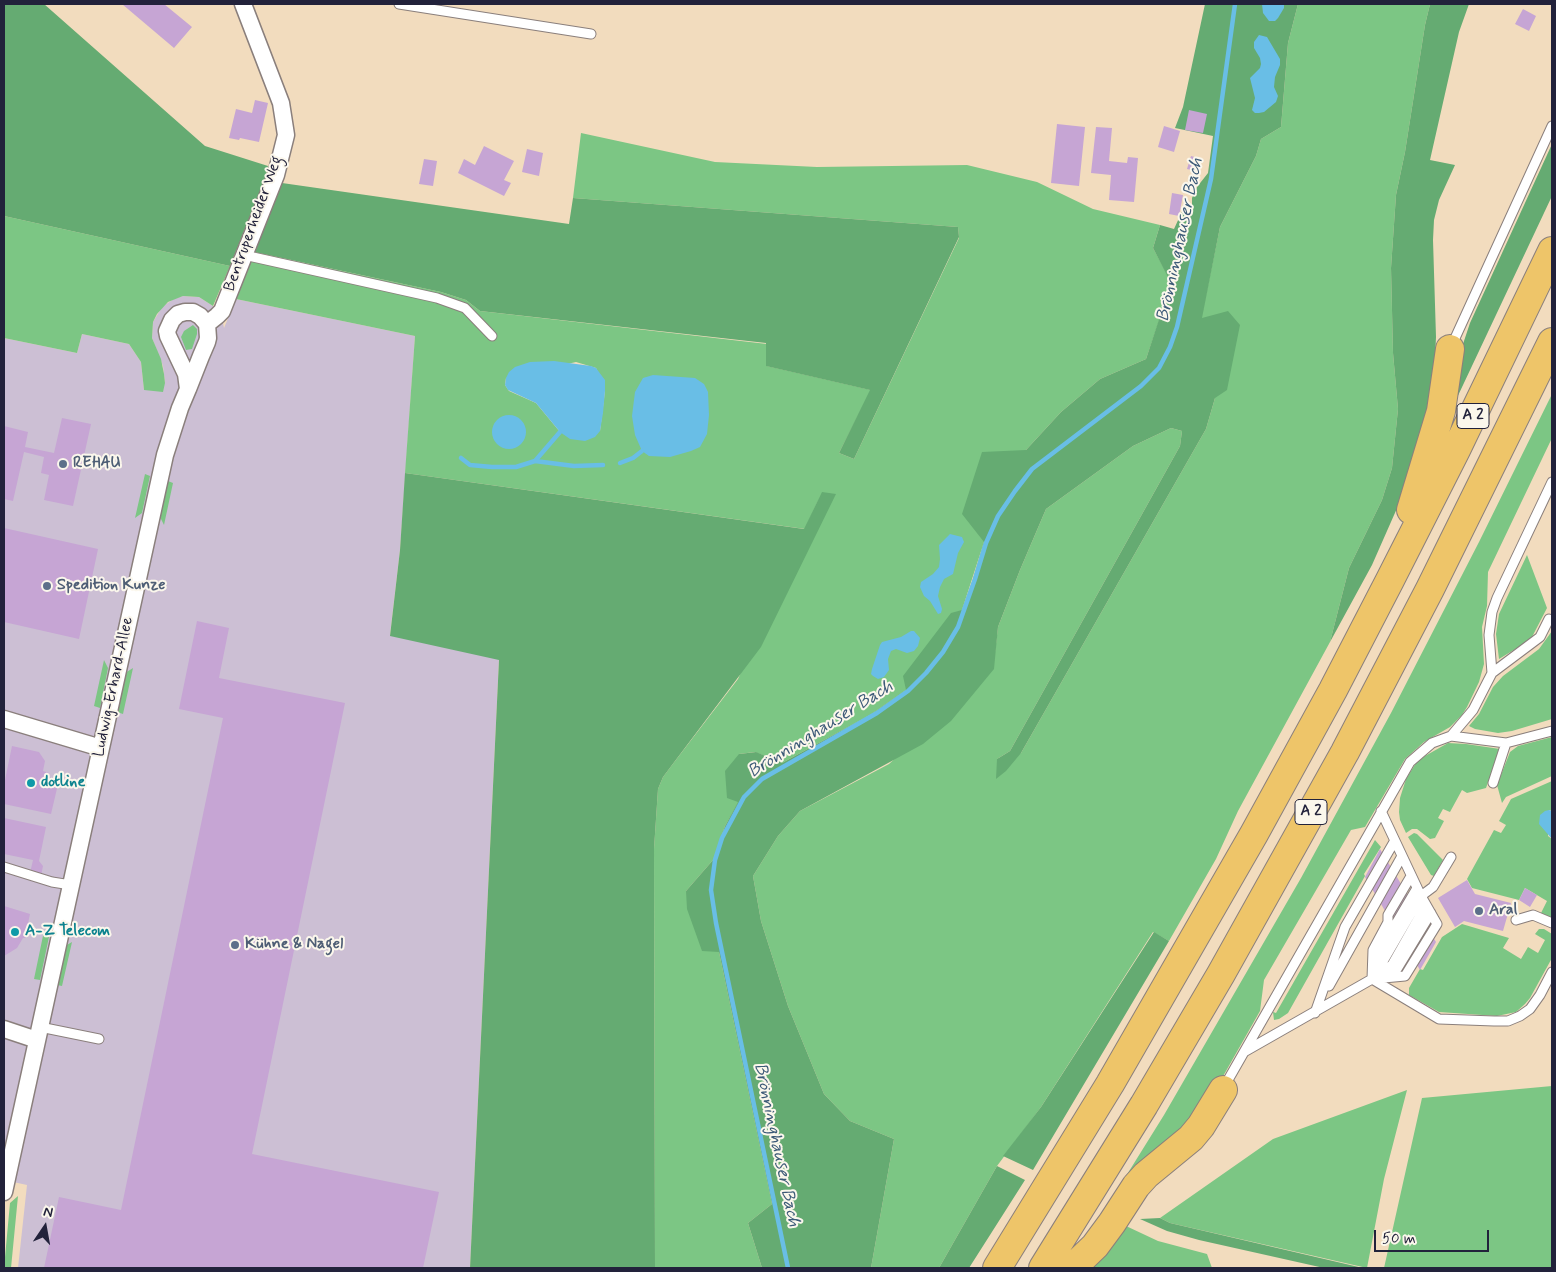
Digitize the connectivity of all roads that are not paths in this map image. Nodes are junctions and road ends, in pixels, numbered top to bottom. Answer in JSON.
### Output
{"nodes":[{"id":1,"x":243,"y":4,"type":"edge"},
{"id":2,"x":399,"y":4,"type":"edge"},
{"id":3,"x":591,"y":34,"type":"dead end"},
{"id":4,"x":1552,"y":126,"type":"edge"},
{"id":5,"x":1552,"y":250,"type":"edge"},
{"id":6,"x":244,"y":255,"type":"junction"},
{"id":7,"x":207,"y":324,"type":"junction"},
{"id":8,"x":492,"y":336,"type":"dead end"},
{"id":9,"x":1552,"y":342,"type":"edge"},
{"id":10,"x":1450,"y":349,"type":"joint"},
{"id":11,"x":188,"y":389,"type":"junction"},
{"id":12,"x":1552,"y":482,"type":"edge"},
{"id":13,"x":1390,"y":580,"type":"junction"},
{"id":14,"x":1549,"y":619,"type":"dead end"},
{"id":15,"x":1492,"y":673,"type":"junction"},
{"id":16,"x":4,"y":719,"type":"edge"},
{"id":17,"x":1552,"y":731,"type":"edge"},
{"id":18,"x":1451,"y":736,"type":"junction"},
{"id":19,"x":1506,"y":743,"type":"junction"},
{"id":20,"x":100,"y":748,"type":"junction"},
{"id":21,"x":1493,"y":783,"type":"dead end"},
{"id":22,"x":1382,"y":812,"type":"junction"},
{"id":23,"x":1394,"y":842,"type":"junction"},
{"id":24,"x":1402,"y":856,"type":"junction"},
{"id":25,"x":1452,"y":857,"type":"dead end"},
{"id":26,"x":4,"y":867,"type":"edge"},
{"id":27,"x":1411,"y":876,"type":"junction"},
{"id":28,"x":71,"y":886,"type":"junction"},
{"id":29,"x":1419,"y":892,"type":"junction"},
{"id":30,"x":1428,"y":909,"type":"junction"},
{"id":31,"x":1516,"y":920,"type":"dead end"},
{"id":32,"x":1552,"y":923,"type":"edge"},
{"id":33,"x":1552,"y":972,"type":"edge"},
{"id":34,"x":1372,"y":979,"type":"junction"},
{"id":35,"x":1315,"y":1013,"type":"junction"},
{"id":36,"x":4,"y":1029,"type":"edge"},
{"id":37,"x":38,"y":1033,"type":"junction"},
{"id":38,"x":99,"y":1039,"type":"dead end"},
{"id":39,"x":1244,"y":1052,"type":"junction"},
{"id":40,"x":1223,"y":1090,"type":"joint"},
{"id":41,"x":4,"y":1192,"type":"edge"},
{"id":42,"x":997,"y":1268,"type":"edge"},
{"id":43,"x":1043,"y":1268,"type":"edge"},
{"id":44,"x":1072,"y":1268,"type":"edge"}],
"edges":[{"from":1,"to":6,"type":"street","name":"Bentruperheider Weg"},
{"from":2,"to":3,"type":"lane"},
{"from":4,"to":10,"type":"lane"},
{"from":5,"to":13,"type":"highway","number":"A 2"},
{"from":6,"to":7,"type":"street","name":"Bentruperheider Weg"},
{"from":6,"to":8,"type":"lane"},
{"from":7,"to":11,"type":"street","name":"Ludwig-Erhard-Allee"},
{"from":7,"to":11,"type":"street"},
{"from":9,"to":43,"type":"highway","number":"A 2"},
{"from":10,"to":13,"type":"highway"},
{"from":11,"to":20,"type":"street","name":"Ludwig-Erhard-Allee"},
{"from":12,"to":15,"type":"lane"},
{"from":13,"to":42,"type":"highway","number":"A 2"},
{"from":14,"to":15,"type":"lane"},
{"from":15,"to":18,"type":"lane"},
{"from":16,"to":20,"type":"street"},
{"from":17,"to":19,"type":"lane"},
{"from":18,"to":19,"type":"lane"},
{"from":18,"to":22,"type":"lane"},
{"from":19,"to":21,"type":"lane"},
{"from":20,"to":28,"type":"street","name":"Ludwig-Erhard-Allee"},
{"from":22,"to":23,"type":"lane"},
{"from":22,"to":39,"type":"lane"},
{"from":23,"to":24,"type":"lane"},
{"from":23,"to":35,"type":"lane"},
{"from":24,"to":27,"type":"lane"},
{"from":24,"to":35,"type":"lane"},
{"from":25,"to":29,"type":"lane"},
{"from":26,"to":28,"type":"lane"},
{"from":27,"to":29,"type":"lane"},
{"from":27,"to":34,"type":"lane"},
{"from":28,"to":37,"type":"street","name":"Ludwig-Erhard-Allee"},
{"from":29,"to":30,"type":"lane"},
{"from":29,"to":34,"type":"lane"},
{"from":30,"to":34,"type":"lane"},
{"from":30,"to":34,"type":"lane"},
{"from":31,"to":32,"type":"lane"},
{"from":33,"to":34,"type":"lane"},
{"from":34,"to":35,"type":"lane"},
{"from":35,"to":39,"type":"lane"},
{"from":36,"to":37,"type":"street"},
{"from":37,"to":38,"type":"lane"},
{"from":37,"to":41,"type":"street","name":"Ludwig-Erhard-Allee"},
{"from":39,"to":40,"type":"lane"},
{"from":40,"to":44,"type":"highway"}]}
